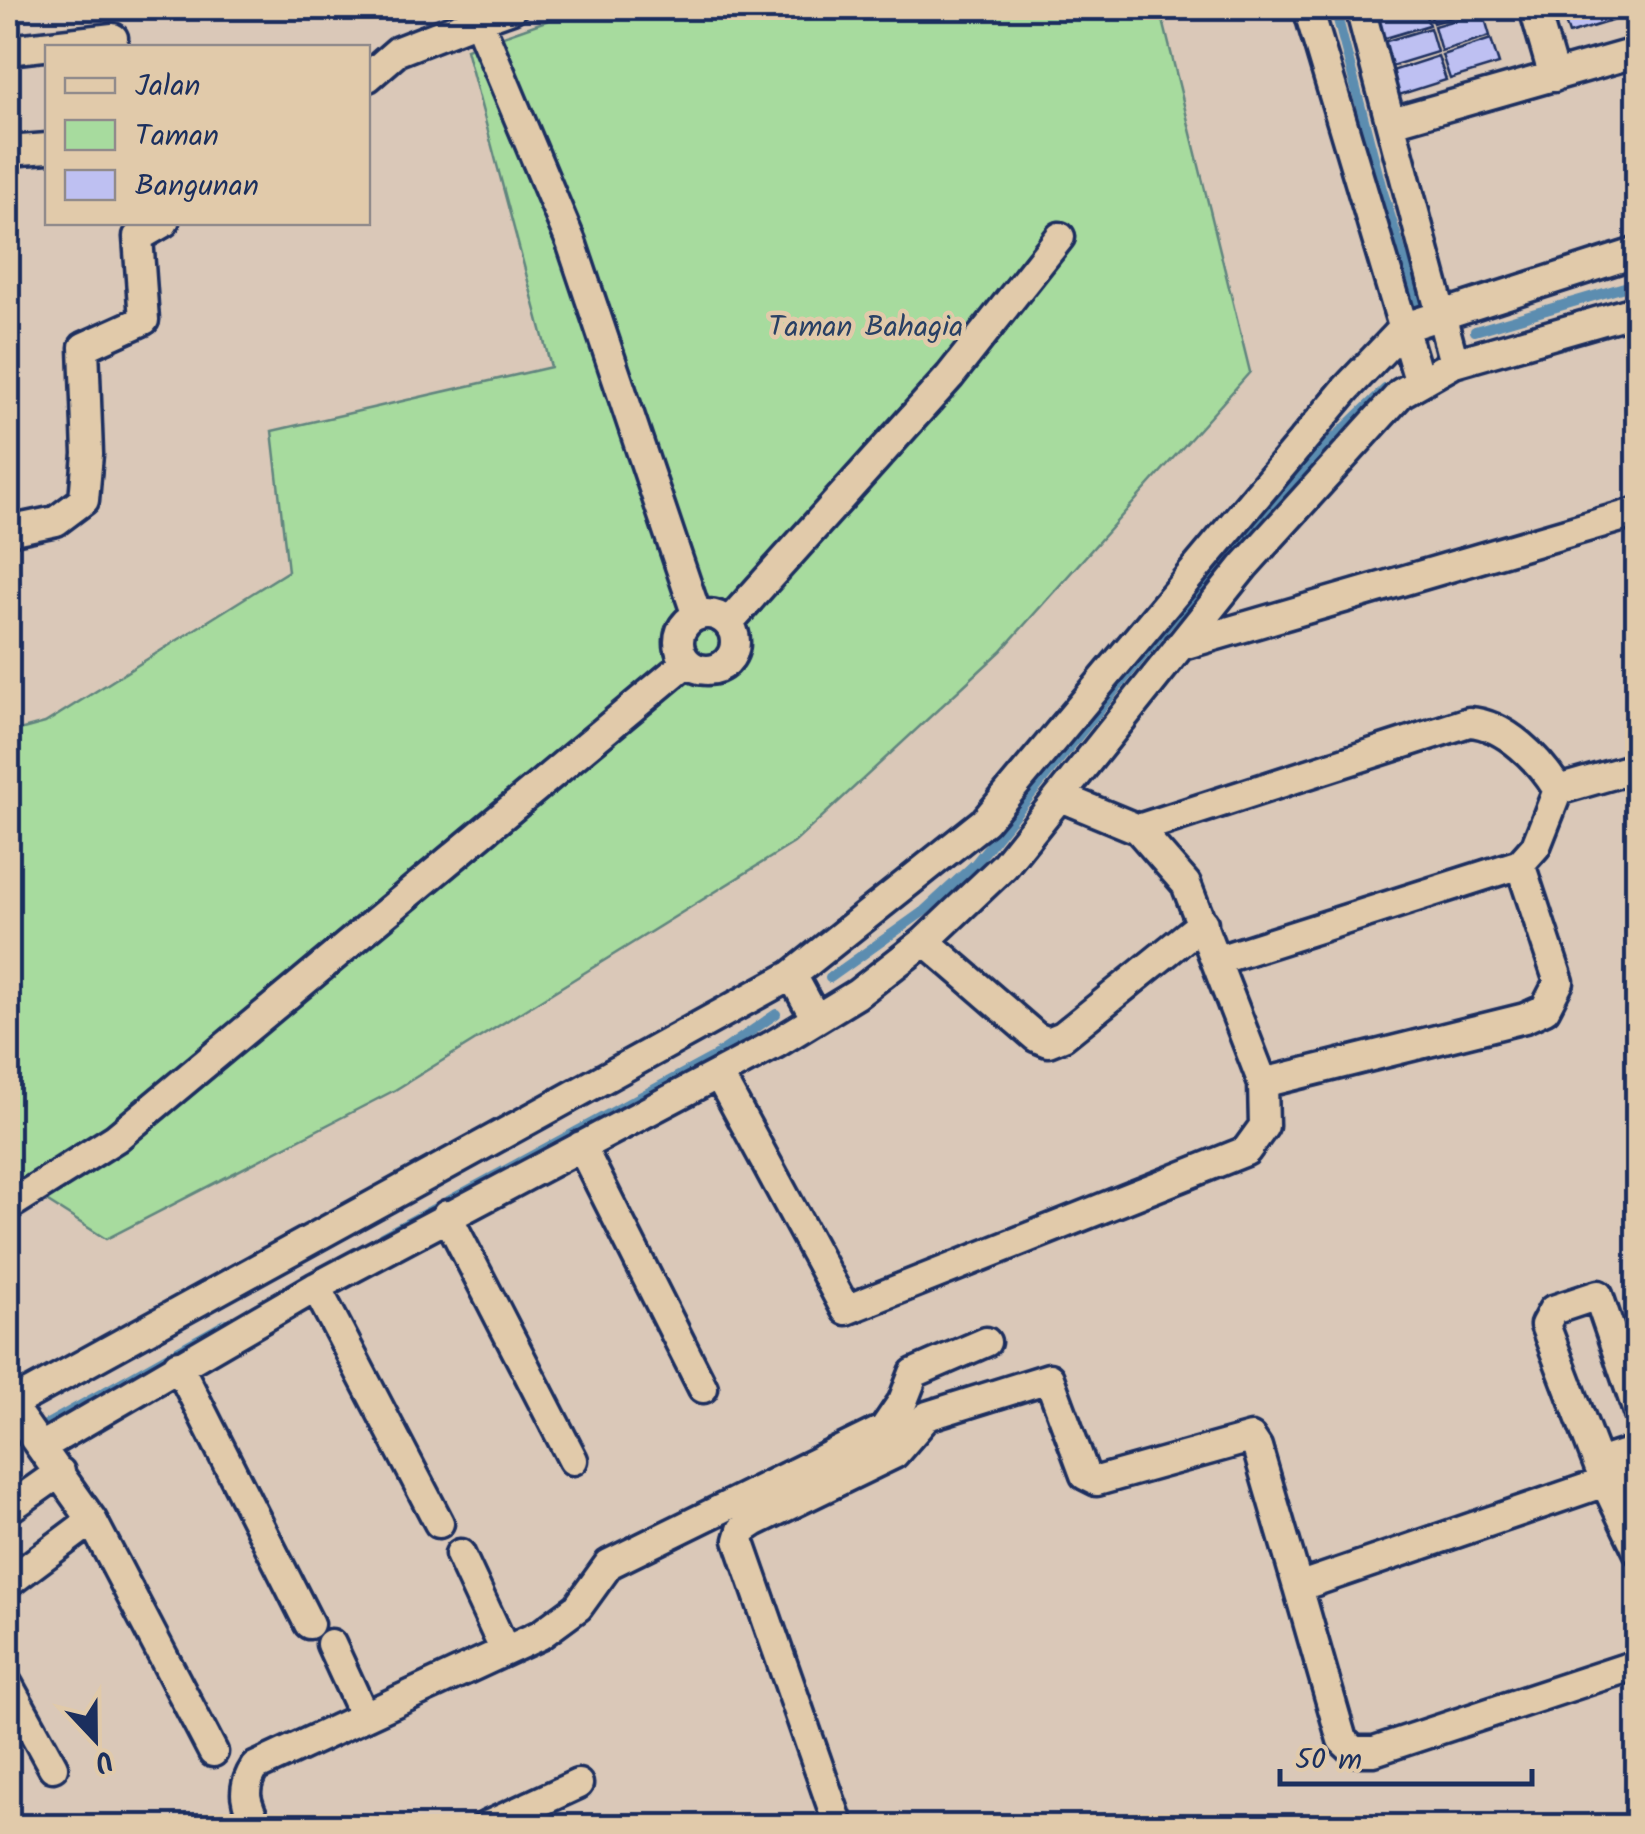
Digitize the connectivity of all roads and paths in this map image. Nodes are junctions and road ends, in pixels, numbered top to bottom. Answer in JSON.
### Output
{"nodes":[{"id":1,"x":512,"y":8,"type":"edge"},
{"id":2,"x":1308,"y":8,"type":"edge"},
{"id":3,"x":1360,"y":8,"type":"edge"},
{"id":4,"x":1534,"y":8,"type":"edge"},
{"id":5,"x":474,"y":14,"type":"edge"},
{"id":6,"x":113,"y":38,"type":"dead end"},
{"id":7,"x":52,"y":45,"type":"edge"},
{"id":8,"x":45,"y":46,"type":"edge"},
{"id":9,"x":8,"y":50,"type":"edge"},
{"id":10,"x":1638,"y":52,"type":"edge"},
{"id":11,"x":370,"y":76,"type":"edge"},
{"id":12,"x":1554,"y":77,"type":"junction"},
{"id":13,"x":1392,"y":122,"type":"junction"},
{"id":14,"x":45,"y":148,"type":"edge"},
{"id":15,"x":8,"y":151,"type":"edge"},
{"id":16,"x":136,"y":230,"type":"edge"},
{"id":17,"x":1060,"y":237,"type":"dead end"},
{"id":18,"x":1638,"y":252,"type":"edge"},
{"id":19,"x":1638,"y":310,"type":"edge"},
{"id":20,"x":1435,"y":317,"type":"junction"},
{"id":21,"x":1403,"y":330,"type":"junction"},
{"id":22,"x":1454,"y":362,"type":"junction"},
{"id":23,"x":1418,"y":380,"type":"junction"},
{"id":24,"x":1638,"y":512,"type":"edge"},
{"id":25,"x":8,"y":530,"type":"edge"},
{"id":26,"x":697,"y":616,"type":"junction"},
{"id":27,"x":728,"y":623,"type":"junction"},
{"id":28,"x":1179,"y":646,"type":"junction"},
{"id":29,"x":686,"y":662,"type":"junction"},
{"id":30,"x":1638,"y":767,"type":"edge"},
{"id":31,"x":1558,"y":790,"type":"junction"},
{"id":32,"x":1063,"y":798,"type":"junction"},
{"id":33,"x":1138,"y":829,"type":"junction"},
{"id":34,"x":1520,"y":864,"type":"junction"},
{"id":35,"x":1202,"y":924,"type":"junction"},
{"id":36,"x":926,"y":941,"type":"junction"},
{"id":37,"x":1218,"y":960,"type":"junction"},
{"id":38,"x":792,"y":976,"type":"junction"},
{"id":39,"x":816,"y":1018,"type":"junction"},
{"id":40,"x":718,"y":1075,"type":"junction"},
{"id":41,"x":1263,"y":1083,"type":"junction"},
{"id":42,"x":581,"y":1146,"type":"junction"},
{"id":43,"x":8,"y":1206,"type":"edge"},
{"id":44,"x":448,"y":1215,"type":"junction"},
{"id":45,"x":316,"y":1287,"type":"junction"},
{"id":46,"x":986,"y":1342,"type":"dead end"},
{"id":47,"x":178,"y":1365,"type":"junction"},
{"id":48,"x":702,"y":1388,"type":"dead end"},
{"id":49,"x":1638,"y":1412,"type":"edge"},
{"id":50,"x":37,"y":1442,"type":"junction"},
{"id":51,"x":1638,"y":1450,"type":"edge"},
{"id":52,"x":572,"y":1460,"type":"dead end"},
{"id":53,"x":60,"y":1472,"type":"junction"},
{"id":54,"x":1601,"y":1472,"type":"junction"},
{"id":55,"x":1638,"y":1472,"type":"edge"},
{"id":56,"x":8,"y":1510,"type":"edge"},
{"id":57,"x":92,"y":1520,"type":"junction"},
{"id":58,"x":438,"y":1523,"type":"dead end"},
{"id":59,"x":1638,"y":1552,"type":"edge"},
{"id":60,"x":460,"y":1554,"type":"dead end"},
{"id":61,"x":8,"y":1583,"type":"edge"},
{"id":62,"x":1298,"y":1587,"type":"junction"},
{"id":63,"x":309,"y":1624,"type":"dead end"},
{"id":64,"x":332,"y":1644,"type":"dead end"},
{"id":65,"x":505,"y":1651,"type":"junction"},
{"id":66,"x":1638,"y":1664,"type":"edge"},
{"id":67,"x":8,"y":1686,"type":"edge"},
{"id":68,"x":363,"y":1714,"type":"junction"},
{"id":69,"x":213,"y":1752,"type":"dead end"},
{"id":70,"x":53,"y":1767,"type":"dead end"},
{"id":71,"x":578,"y":1784,"type":"dead end"},
{"id":72,"x":257,"y":1826,"type":"edge"},
{"id":73,"x":488,"y":1826,"type":"edge"},
{"id":74,"x":838,"y":1826,"type":"edge"}],
"edges":[{"from":1,"to":5,"type":"street"},
{"from":2,"to":21,"type":"street"},
{"from":3,"to":13,"type":"street"},
{"from":4,"to":12,"type":"street"},
{"from":5,"to":11,"type":"street"},
{"from":5,"to":26,"type":"street"},
{"from":6,"to":7,"type":"street"},
{"from":8,"to":9,"type":"street"},
{"from":10,"to":12,"type":"street"},
{"from":12,"to":13,"type":"street"},
{"from":13,"to":20,"type":"street"},
{"from":14,"to":15,"type":"street"},
{"from":16,"to":25,"type":"street"},
{"from":17,"to":27,"type":"street"},
{"from":18,"to":20,"type":"street"},
{"from":19,"to":22,"type":"street"},
{"from":20,"to":21,"type":"street"},
{"from":20,"to":22,"type":"street"},
{"from":21,"to":23,"type":"street"},
{"from":21,"to":38,"type":"street"},
{"from":22,"to":23,"type":"street"},
{"from":23,"to":28,"type":"street"},
{"from":24,"to":28,"type":"street"},
{"from":26,"to":27,"type":"street"},
{"from":26,"to":29,"type":"street"},
{"from":27,"to":29,"type":"street"},
{"from":28,"to":32,"type":"street"},
{"from":29,"to":43,"type":"street"},
{"from":30,"to":31,"type":"street"},
{"from":31,"to":33,"type":"street"},
{"from":31,"to":34,"type":"street"},
{"from":32,"to":33,"type":"street"},
{"from":32,"to":36,"type":"street"},
{"from":33,"to":35,"type":"street"},
{"from":34,"to":37,"type":"street"},
{"from":34,"to":41,"type":"street"},
{"from":35,"to":36,"type":"street"},
{"from":35,"to":37,"type":"street"},
{"from":36,"to":39,"type":"street"},
{"from":37,"to":41,"type":"street"},
{"from":38,"to":39,"type":"street"},
{"from":38,"to":50,"type":"street"},
{"from":39,"to":40,"type":"street"},
{"from":40,"to":41,"type":"street"},
{"from":40,"to":42,"type":"street"},
{"from":42,"to":44,"type":"street"},
{"from":42,"to":48,"type":"street"},
{"from":44,"to":45,"type":"street"},
{"from":44,"to":52,"type":"street"},
{"from":45,"to":47,"type":"street"},
{"from":45,"to":58,"type":"street"},
{"from":46,"to":65,"type":"street"},
{"from":47,"to":50,"type":"street"},
{"from":47,"to":63,"type":"street"},
{"from":49,"to":54,"type":"street"},
{"from":50,"to":53,"type":"street"},
{"from":51,"to":54,"type":"street"},
{"from":53,"to":56,"type":"street"},
{"from":53,"to":57,"type":"street"},
{"from":54,"to":55,"type":"street"},
{"from":54,"to":59,"type":"street"},
{"from":54,"to":62,"type":"street"},
{"from":57,"to":61,"type":"street"},
{"from":57,"to":69,"type":"street"},
{"from":60,"to":65,"type":"street"},
{"from":62,"to":66,"type":"street"},
{"from":62,"to":74,"type":"street"},
{"from":64,"to":68,"type":"street"},
{"from":65,"to":68,"type":"street"},
{"from":67,"to":70,"type":"street"},
{"from":68,"to":72,"type":"street"},
{"from":71,"to":73,"type":"street"}]}
